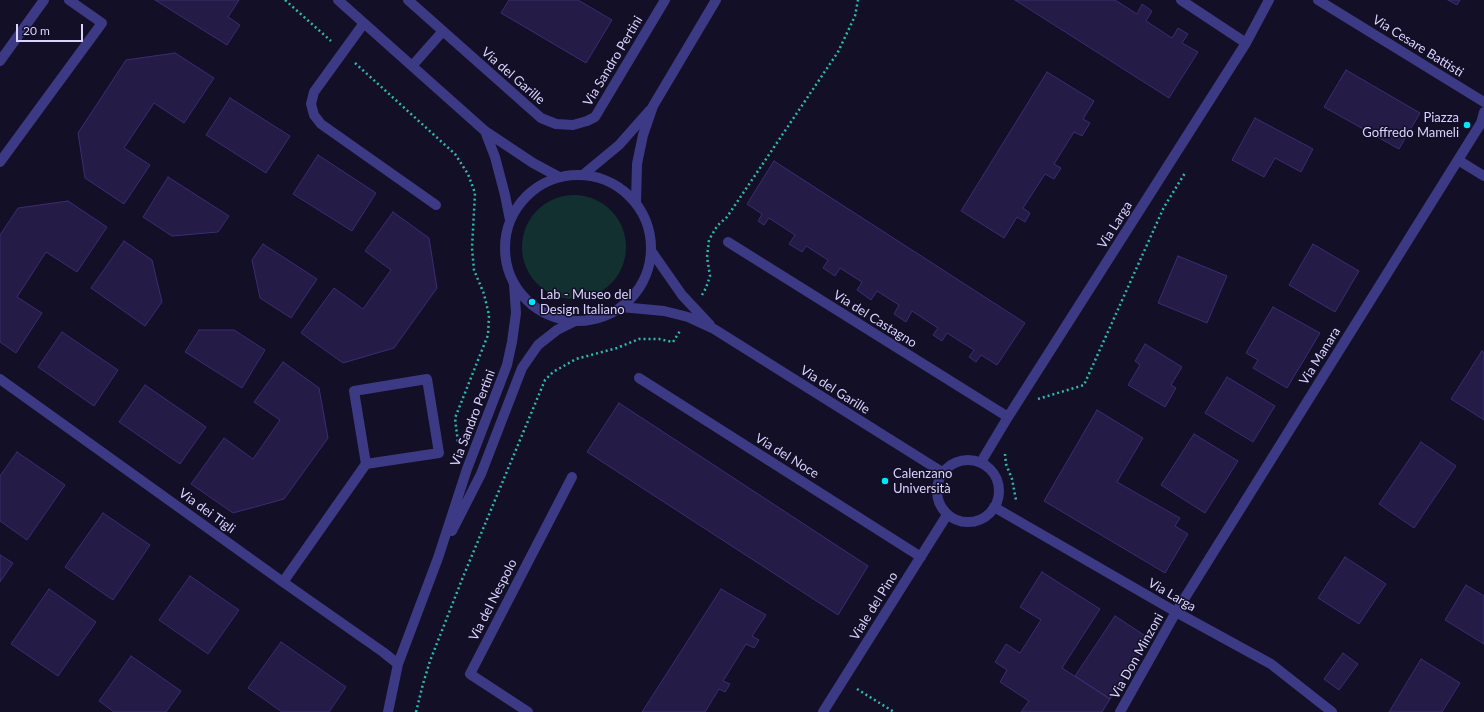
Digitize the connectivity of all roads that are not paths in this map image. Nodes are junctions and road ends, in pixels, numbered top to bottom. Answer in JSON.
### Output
{"nodes":[{"id":1,"x":44,"y":0,"type":"edge"},
{"id":2,"x":69,"y":0,"type":"edge"},
{"id":3,"x":338,"y":0,"type":"edge"},
{"id":4,"x":408,"y":0,"type":"edge"},
{"id":5,"x":665,"y":0,"type":"edge"},
{"id":6,"x":716,"y":0,"type":"edge"},
{"id":7,"x":1181,"y":0,"type":"edge"},
{"id":8,"x":1269,"y":0,"type":"edge"},
{"id":9,"x":1318,"y":0,"type":"edge"},
{"id":10,"x":364,"y":23,"type":"junction"},
{"id":11,"x":443,"y":31,"type":"junction"},
{"id":12,"x":1246,"y":43,"type":"junction"},
{"id":13,"x":0,"y":61,"type":"edge"},
{"id":14,"x":412,"y":66,"type":"junction"},
{"id":15,"x":1484,"y":102,"type":"edge"},
{"id":16,"x":653,"y":106,"type":"junction"},
{"id":17,"x":1484,"y":112,"type":"edge"},
{"id":18,"x":573,"y":125,"type":"joint"},
{"id":19,"x":485,"y":131,"type":"junction"},
{"id":20,"x":1458,"y":160,"type":"junction"},
{"id":21,"x":0,"y":162,"type":"edge"},
{"id":22,"x":584,"y":174,"type":"junction"},
{"id":23,"x":1484,"y":176,"type":"edge"},
{"id":24,"x":559,"y":177,"type":"junction"},
{"id":25,"x":636,"y":202,"type":"junction"},
{"id":26,"x":436,"y":205,"type":"dead end"},
{"id":27,"x":510,"y":220,"type":"junction"},
{"id":28,"x":728,"y":242,"type":"dead end"},
{"id":29,"x":652,"y":252,"type":"junction"},
{"id":30,"x":514,"y":284,"type":"junction"},
{"id":31,"x":621,"y":307,"type":"junction"},
{"id":32,"x":575,"y":321,"type":"junction"},
{"id":33,"x":714,"y":329,"type":"junction"},
{"id":34,"x":638,"y":378,"type":"dead end"},
{"id":35,"x":0,"y":379,"type":"edge"},
{"id":36,"x":1008,"y":417,"type":"junction"},
{"id":37,"x":981,"y":462,"type":"junction"},
{"id":38,"x":366,"y":464,"type":"junction"},
{"id":39,"x":942,"y":472,"type":"junction"},
{"id":40,"x":572,"y":477,"type":"dead end"},
{"id":41,"x":994,"y":507,"type":"junction"},
{"id":42,"x":947,"y":515,"type":"junction"},
{"id":43,"x":921,"y":557,"type":"junction"},
{"id":44,"x":438,"y":558,"type":"junction"},
{"id":45,"x":283,"y":582,"type":"junction"},
{"id":46,"x":1176,"y":612,"type":"junction"},
{"id":47,"x":398,"y":664,"type":"junction"},
{"id":48,"x":388,"y":712,"type":"edge"},
{"id":49,"x":528,"y":712,"type":"edge"},
{"id":50,"x":822,"y":712,"type":"edge"},
{"id":51,"x":1120,"y":712,"type":"edge"},
{"id":52,"x":1332,"y":712,"type":"edge"}],
"edges":[{"from":1,"to":13,"type":"street"},
{"from":2,"to":21,"type":"street"},
{"from":3,"to":10,"type":"street"},
{"from":4,"to":11,"type":"street","name":"Via del Garille"},
{"from":5,"to":18,"type":"street","name":"Via Sandro Pertini"},
{"from":6,"to":16,"type":"street"},
{"from":7,"to":12,"type":"street"},
{"from":8,"to":12,"type":"street","name":"Via Larga"},
{"from":9,"to":15,"type":"street","name":"Via Cesare Battisti"},
{"from":10,"to":14,"type":"street"},
{"from":10,"to":26,"type":"street"},
{"from":11,"to":14,"type":"street"},
{"from":11,"to":18,"type":"street","name":"Via del Garille"},
{"from":12,"to":36,"type":"street","name":"Via Larga"},
{"from":14,"to":19,"type":"street"},
{"from":16,"to":22,"type":"street"},
{"from":16,"to":25,"type":"street"},
{"from":17,"to":20,"type":"street","name":"Via Manara"},
{"from":19,"to":24,"type":"street"},
{"from":19,"to":27,"type":"street"},
{"from":20,"to":23,"type":"street"},
{"from":20,"to":46,"type":"street","name":"Via Manara"},
{"from":22,"to":24,"type":"street","name":"Via Sandro Pertini"},
{"from":22,"to":25,"type":"street","name":"Via Sandro Pertini"},
{"from":24,"to":27,"type":"street","name":"Via Sandro Pertini"},
{"from":25,"to":29,"type":"street","name":"Via Sandro Pertini"},
{"from":27,"to":30,"type":"street","name":"Via Sandro Pertini"},
{"from":28,"to":36,"type":"street","name":"Via del Castagno"},
{"from":29,"to":31,"type":"street","name":"Via Sandro Pertini"},
{"from":29,"to":33,"type":"street","name":"Via del Garille"},
{"from":30,"to":32,"type":"street","name":"Via Sandro Pertini"},
{"from":30,"to":44,"type":"street","name":"Via Sandro Pertini"},
{"from":31,"to":32,"type":"street","name":"Via Sandro Pertini"},
{"from":31,"to":33,"type":"street","name":"Via del Garille"},
{"from":32,"to":44,"type":"street","name":"Via Sandro Pertini"},
{"from":33,"to":39,"type":"street","name":"Via del Garille"},
{"from":34,"to":43,"type":"street","name":"Via del Noce"},
{"from":35,"to":45,"type":"street","name":"Via dei Tigli"},
{"from":36,"to":37,"type":"street","name":"Via Larga"},
{"from":37,"to":39,"type":"street"},
{"from":37,"to":41,"type":"street"},
{"from":38,"to":38,"type":"street"},
{"from":38,"to":45,"type":"street"},
{"from":39,"to":42,"type":"street"},
{"from":40,"to":49,"type":"street","name":"Via del Nespolo"},
{"from":41,"to":42,"type":"street"},
{"from":41,"to":46,"type":"street","name":"Via Larga"},
{"from":42,"to":43,"type":"street","name":"Viale del Pino"},
{"from":43,"to":50,"type":"street","name":"Viale del Pino"},
{"from":44,"to":47,"type":"street","name":"Via Sandro Pertini"},
{"from":45,"to":47,"type":"street","name":"Via dei Tigli"},
{"from":46,"to":51,"type":"street","name":"Via Don Minzoni"},
{"from":46,"to":52,"type":"street","name":"Via Larga"},
{"from":47,"to":48,"type":"street","name":"Via Sandro Pertini"}]}
